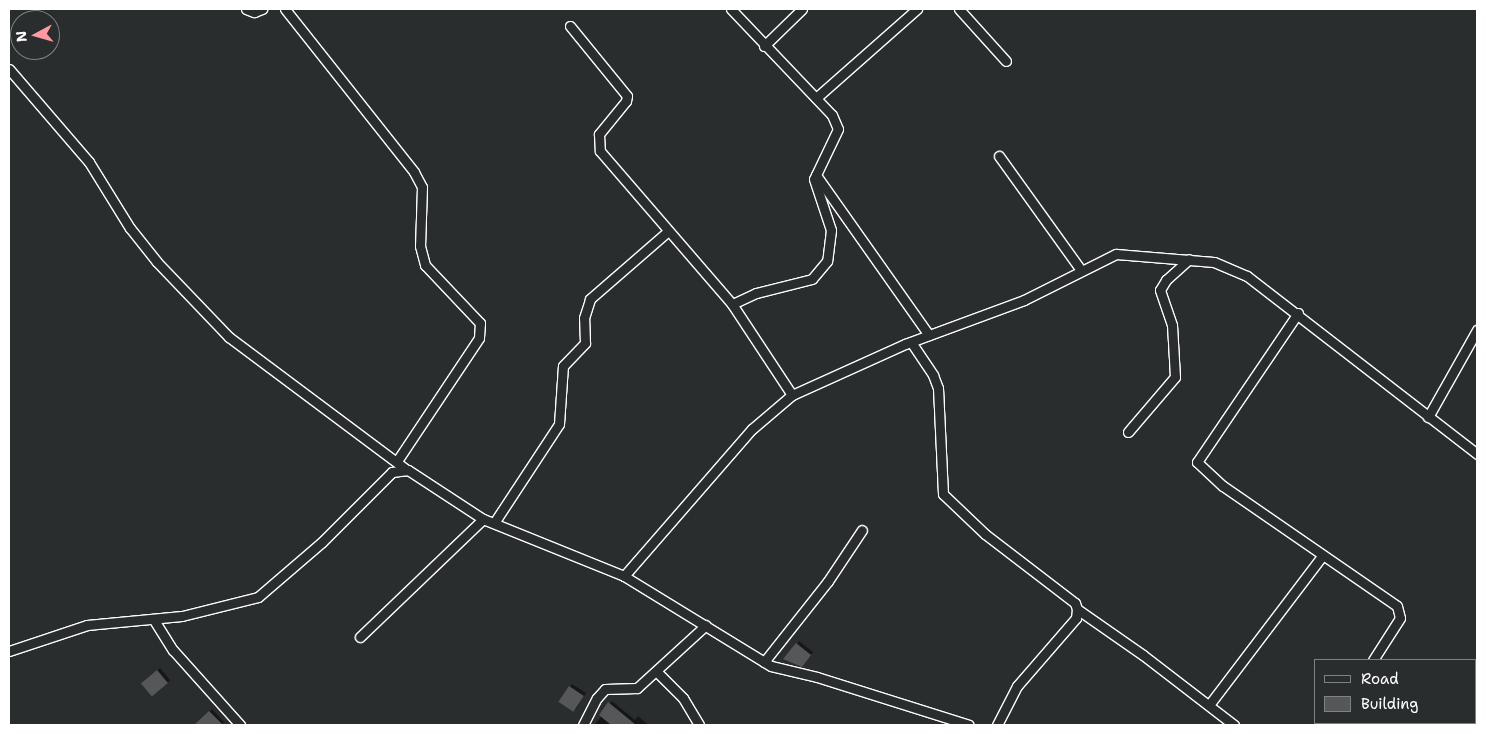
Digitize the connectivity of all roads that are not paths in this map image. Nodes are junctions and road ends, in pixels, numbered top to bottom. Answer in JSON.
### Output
{"nodes":[{"id":1,"x":246,"y":9,"type":"edge"},
{"id":2,"x":262,"y":9,"type":"edge"},
{"id":3,"x":285,"y":9,"type":"edge"},
{"id":4,"x":731,"y":9,"type":"edge"},
{"id":5,"x":802,"y":9,"type":"edge"},
{"id":6,"x":917,"y":9,"type":"edge"},
{"id":7,"x":959,"y":9,"type":"edge"},
{"id":8,"x":570,"y":26,"type":"dead end"},
{"id":9,"x":764,"y":46,"type":"junction"},
{"id":10,"x":1006,"y":61,"type":"dead end"},
{"id":11,"x":9,"y":69,"type":"edge"},
{"id":12,"x":816,"y":98,"type":"junction"},
{"id":13,"x":999,"y":156,"type":"dead end"},
{"id":14,"x":816,"y":175,"type":"junction"},
{"id":15,"x":667,"y":232,"type":"junction"},
{"id":16,"x":1189,"y":259,"type":"junction"},
{"id":17,"x":1080,"y":270,"type":"junction"},
{"id":18,"x":732,"y":304,"type":"junction"},
{"id":19,"x":1298,"y":313,"type":"junction"},
{"id":20,"x":1477,"y":330,"type":"edge"},
{"id":21,"x":929,"y":335,"type":"junction"},
{"id":22,"x":911,"y":342,"type":"junction"},
{"id":23,"x":792,"y":395,"type":"junction"},
{"id":24,"x":1428,"y":417,"type":"junction"},
{"id":25,"x":1128,"y":432,"type":"dead end"},
{"id":26,"x":1477,"y":454,"type":"edge"},
{"id":27,"x":397,"y":461,"type":"junction"},
{"id":28,"x":408,"y":470,"type":"junction"},
{"id":29,"x":483,"y":519,"type":"junction"},
{"id":30,"x":494,"y":524,"type":"junction"},
{"id":31,"x":862,"y":530,"type":"dead end"},
{"id":32,"x":1323,"y":555,"type":"junction"},
{"id":33,"x":624,"y":576,"type":"junction"},
{"id":34,"x":1077,"y":609,"type":"junction"},
{"id":35,"x":154,"y":620,"type":"junction"},
{"id":36,"x":706,"y":625,"type":"junction"},
{"id":37,"x":360,"y":637,"type":"dead end"},
{"id":38,"x":9,"y":651,"type":"edge"},
{"id":39,"x":1373,"y":659,"type":"edge"},
{"id":40,"x":764,"y":662,"type":"junction"},
{"id":41,"x":657,"y":672,"type":"junction"},
{"id":42,"x":1209,"y":705,"type":"junction"},
{"id":43,"x":240,"y":725,"type":"edge"},
{"id":44,"x":583,"y":725,"type":"edge"},
{"id":45,"x":699,"y":725,"type":"edge"},
{"id":46,"x":969,"y":725,"type":"edge"},
{"id":47,"x":997,"y":725,"type":"edge"},
{"id":48,"x":1234,"y":725,"type":"edge"}],
"edges":[{"from":1,"to":2,"type":"street"},
{"from":3,"to":27,"type":"street"},
{"from":4,"to":9,"type":"street"},
{"from":5,"to":9,"type":"street"},
{"from":6,"to":12,"type":"street"},
{"from":7,"to":10,"type":"street"},
{"from":8,"to":15,"type":"street"},
{"from":9,"to":12,"type":"street"},
{"from":11,"to":27,"type":"street"},
{"from":12,"to":14,"type":"street"},
{"from":13,"to":17,"type":"street"},
{"from":14,"to":18,"type":"street"},
{"from":14,"to":21,"type":"street"},
{"from":15,"to":18,"type":"street"},
{"from":15,"to":30,"type":"street"},
{"from":16,"to":17,"type":"street"},
{"from":16,"to":19,"type":"street"},
{"from":16,"to":25,"type":"street"},
{"from":17,"to":21,"type":"street"},
{"from":18,"to":23,"type":"street"},
{"from":19,"to":24,"type":"street"},
{"from":19,"to":32,"type":"street"},
{"from":20,"to":24,"type":"street"},
{"from":21,"to":22,"type":"street"},
{"from":22,"to":23,"type":"street"},
{"from":22,"to":34,"type":"street"},
{"from":23,"to":33,"type":"street"},
{"from":24,"to":26,"type":"street"},
{"from":27,"to":28,"type":"street"},
{"from":28,"to":29,"type":"street"},
{"from":28,"to":35,"type":"street"},
{"from":29,"to":30,"type":"street"},
{"from":29,"to":37,"type":"street"},
{"from":30,"to":33,"type":"street"},
{"from":31,"to":40,"type":"street"},
{"from":32,"to":39,"type":"street"},
{"from":32,"to":42,"type":"street"},
{"from":33,"to":36,"type":"street"},
{"from":34,"to":42,"type":"street"},
{"from":34,"to":47,"type":"street"},
{"from":35,"to":38,"type":"street"},
{"from":35,"to":43,"type":"street"},
{"from":36,"to":40,"type":"street"},
{"from":36,"to":41,"type":"street"},
{"from":40,"to":46,"type":"street"},
{"from":41,"to":44,"type":"street"},
{"from":41,"to":45,"type":"street"},
{"from":42,"to":48,"type":"street"}]}
